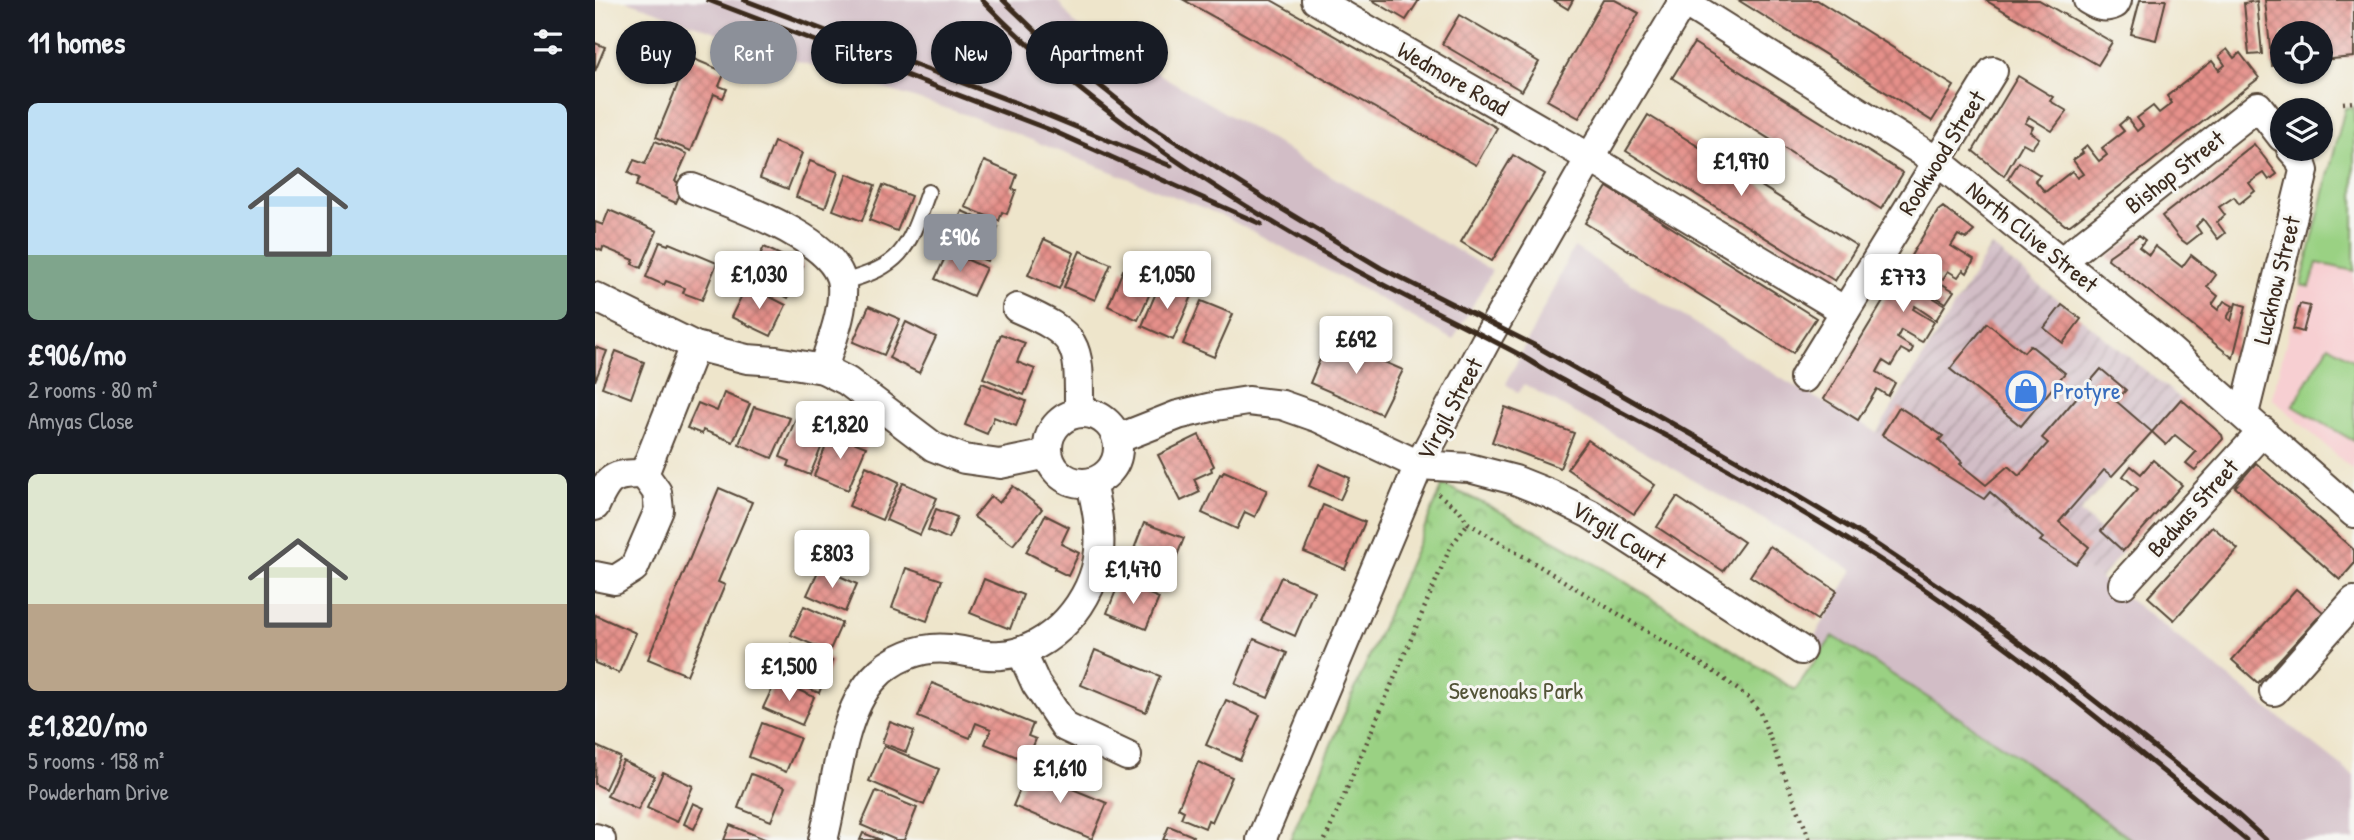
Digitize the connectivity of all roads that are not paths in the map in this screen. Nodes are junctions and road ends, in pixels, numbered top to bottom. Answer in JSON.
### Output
{"nodes":[{"id":1,"x":1683,"y":1,"type":"edge"},
{"id":2,"x":1333,"y":4,"type":"edge"},
{"id":3,"x":1993,"y":71,"type":"dead end"},
{"id":4,"x":2270,"y":122,"type":"edge"},
{"id":5,"x":1590,"y":158,"type":"junction"},
{"id":6,"x":1937,"y":161,"type":"junction"},
{"id":7,"x":2301,"y":161,"type":"edge"},
{"id":8,"x":692,"y":188,"type":"dead end"},
{"id":9,"x":929,"y":192,"type":"dead end"},
{"id":10,"x":2062,"y":261,"type":"junction"},
{"id":11,"x":842,"y":282,"type":"junction"},
{"id":12,"x":595,"y":297,"type":"edge"},
{"id":13,"x":1017,"y":308,"type":"dead end"},
{"id":14,"x":1845,"y":311,"type":"junction"},
{"id":15,"x":695,"y":346,"type":"junction"},
{"id":16,"x":823,"y":369,"type":"junction"},
{"id":17,"x":1804,"y":378,"type":"dead end"},
{"id":18,"x":1079,"y":412,"type":"junction"},
{"id":19,"x":2253,"y":423,"type":"junction"},
{"id":20,"x":1117,"y":439,"type":"junction"},
{"id":21,"x":1048,"y":454,"type":"junction"},
{"id":22,"x":1417,"y":471,"type":"junction"},
{"id":23,"x":644,"y":474,"type":"junction"},
{"id":24,"x":1091,"y":483,"type":"junction"},
{"id":25,"x":595,"y":506,"type":"edge"},
{"id":26,"x":2354,"y":513,"type":"edge"},
{"id":27,"x":595,"y":576,"type":"edge"},
{"id":28,"x":2123,"y":584,"type":"dead end"},
{"id":29,"x":2354,"y":601,"type":"edge"},
{"id":30,"x":1801,"y":650,"type":"dead end"},
{"id":31,"x":1021,"y":651,"type":"junction"},
{"id":32,"x":2274,"y":691,"type":"dead end"},
{"id":33,"x":1127,"y":756,"type":"dead end"},
{"id":34,"x":595,"y":838,"type":"edge"},
{"id":35,"x":601,"y":840,"type":"edge"},
{"id":36,"x":823,"y":840,"type":"edge"},
{"id":37,"x":1261,"y":840,"type":"edge"}],
"edges":[{"from":1,"to":5,"type":"street","name":"Virgil Street"},
{"from":1,"to":6,"type":"street","name":"North Clive Street"},
{"from":2,"to":5,"type":"street","name":"Wedmore Road"},
{"from":3,"to":6,"type":"street","name":"Rookwood Street"},
{"from":4,"to":10,"type":"street","name":"Bishop Street"},
{"from":5,"to":14,"type":"street","name":"Wedmore Road"},
{"from":5,"to":22,"type":"street","name":"Virgil Street"},
{"from":6,"to":10,"type":"street","name":"North Clive Street"},
{"from":6,"to":14,"type":"street","name":"Rookwood Street"},
{"from":7,"to":19,"type":"street","name":"Lucknow Street"},
{"from":8,"to":11,"type":"street"},
{"from":9,"to":11,"type":"lane"},
{"from":10,"to":19,"type":"street","name":"North Clive Street"},
{"from":11,"to":16,"type":"street"},
{"from":12,"to":15,"type":"street"},
{"from":13,"to":18,"type":"street"},
{"from":14,"to":17,"type":"street","name":"Rookwood Street"},
{"from":15,"to":16,"type":"street"},
{"from":15,"to":23,"type":"street"},
{"from":16,"to":21,"type":"street"},
{"from":18,"to":20,"type":"street"},
{"from":18,"to":21,"type":"street"},
{"from":19,"to":26,"type":"street","name":"North Clive Street"},
{"from":19,"to":28,"type":"street","name":"Bedwas Street"},
{"from":20,"to":22,"type":"street"},
{"from":20,"to":24,"type":"street"},
{"from":21,"to":24,"type":"street"},
{"from":22,"to":30,"type":"street","name":"Virgil Court"},
{"from":22,"to":37,"type":"street","name":"Virgil Street"},
{"from":23,"to":25,"type":"street"},
{"from":23,"to":27,"type":"street"},
{"from":24,"to":31,"type":"street"},
{"from":29,"to":32,"type":"street"},
{"from":31,"to":33,"type":"street"},
{"from":31,"to":36,"type":"street"},
{"from":34,"to":35,"type":"street"}]}
